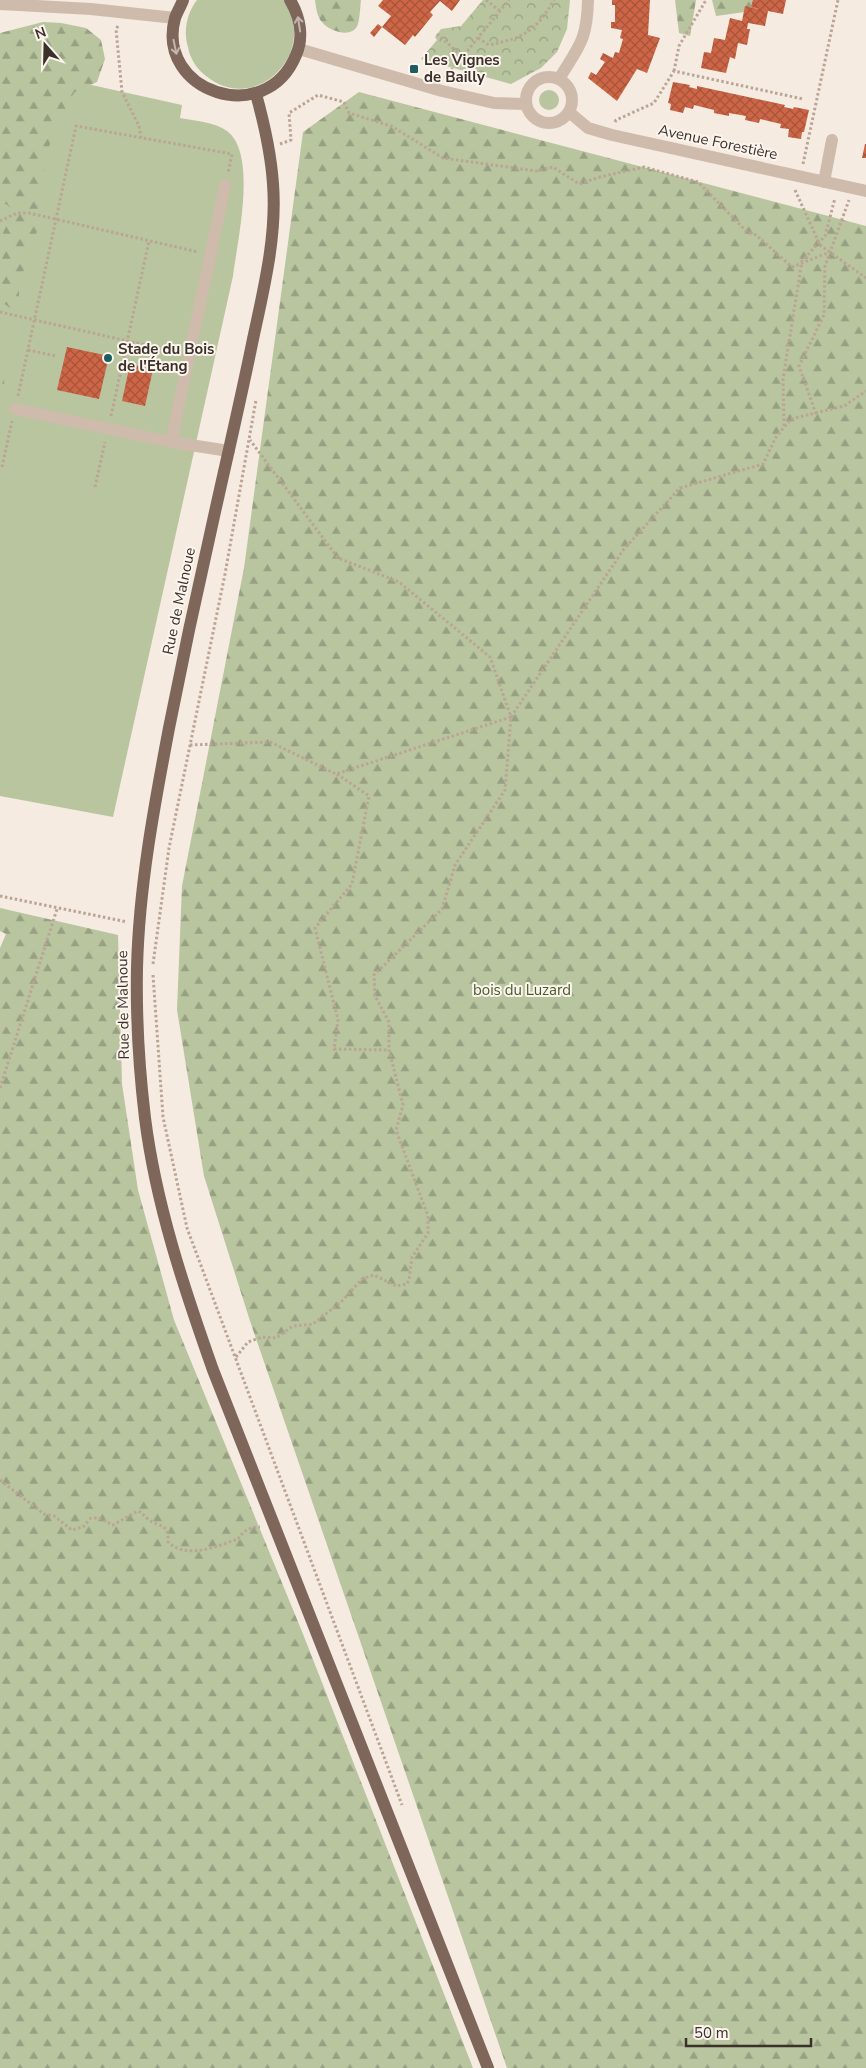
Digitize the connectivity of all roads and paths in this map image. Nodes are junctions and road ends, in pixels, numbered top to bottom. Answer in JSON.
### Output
{"nodes":[{"id":1,"x":183,"y":0,"type":"edge"},
{"id":2,"x":290,"y":0,"type":"edge"},
{"id":3,"x":486,"y":0,"type":"edge"},
{"id":4,"x":509,"y":0,"type":"edge"},
{"id":5,"x":554,"y":0,"type":"edge"},
{"id":6,"x":588,"y":0,"type":"edge"},
{"id":7,"x":706,"y":0,"type":"edge"},
{"id":8,"x":838,"y":0,"type":"edge"},
{"id":9,"x":0,"y":4,"type":"edge"},
{"id":10,"x":500,"y":11,"type":"junction"},
{"id":11,"x":175,"y":18,"type":"junction"},
{"id":12,"x":125,"y":24,"type":"dead end"},
{"id":13,"x":437,"y":34,"type":"dead end"},
{"id":14,"x":478,"y":38,"type":"junction"},
{"id":15,"x":299,"y":49,"type":"junction"},
{"id":16,"x":463,"y":56,"type":"junction"},
{"id":17,"x":453,"y":68,"type":"dead end"},
{"id":18,"x":674,"y":71,"type":"junction"},
{"id":19,"x":559,"y":79,"type":"junction"},
{"id":20,"x":256,"y":94,"type":"junction"},
{"id":21,"x":803,"y":99,"type":"dead end"},
{"id":22,"x":526,"y":104,"type":"junction"},
{"id":23,"x":568,"y":112,"type":"junction"},
{"id":24,"x":612,"y":135,"type":"junction"},
{"id":25,"x":141,"y":138,"type":"junction"},
{"id":26,"x":832,"y":140,"type":"dead end"},
{"id":27,"x":280,"y":151,"type":"dead end"},
{"id":28,"x":786,"y":173,"type":"junction"},
{"id":29,"x":800,"y":177,"type":"junction"},
{"id":30,"x":824,"y":182,"type":"junction"},
{"id":31,"x":225,"y":185,"type":"joint"},
{"id":32,"x":838,"y":185,"type":"junction"},
{"id":33,"x":853,"y":188,"type":"junction"},
{"id":34,"x":866,"y":192,"type":"edge"},
{"id":35,"x":56,"y":219,"type":"junction"},
{"id":36,"x":0,"y":221,"type":"edge"},
{"id":37,"x":149,"y":241,"type":"junction"},
{"id":38,"x":819,"y":242,"type":"junction"},
{"id":39,"x":830,"y":252,"type":"junction"},
{"id":40,"x":210,"y":254,"type":"junction"},
{"id":41,"x":802,"y":261,"type":"junction"},
{"id":42,"x":866,"y":278,"type":"edge"},
{"id":43,"x":0,"y":312,"type":"edge"},
{"id":44,"x":34,"y":320,"type":"junction"},
{"id":45,"x":127,"y":342,"type":"junction"},
{"id":46,"x":28,"y":350,"type":"junction"},
{"id":47,"x":189,"y":355,"type":"junction"},
{"id":48,"x":56,"y":356,"type":"dead end"},
{"id":49,"x":258,"y":391,"type":"dead end"},
{"id":50,"x":866,"y":391,"type":"edge"},
{"id":51,"x":15,"y":409,"type":"junction"},
{"id":52,"x":816,"y":414,"type":"junction"},
{"id":53,"x":784,"y":426,"type":"junction"},
{"id":54,"x":108,"y":429,"type":"junction"},
{"id":55,"x":250,"y":440,"type":"junction"},
{"id":56,"x":171,"y":442,"type":"junction"},
{"id":57,"x":229,"y":451,"type":"junction"},
{"id":58,"x":2,"y":467,"type":"dead end"},
{"id":59,"x":95,"y":487,"type":"dead end"},
{"id":60,"x":510,"y":716,"type":"junction"},
{"id":61,"x":190,"y":745,"type":"junction"},
{"id":62,"x":336,"y":774,"type":"junction"},
{"id":63,"x":0,"y":896,"type":"edge"},
{"id":64,"x":57,"y":909,"type":"junction"},
{"id":65,"x":139,"y":925,"type":"junction"},
{"id":66,"x":389,"y":1050,"type":"junction"},
{"id":67,"x":0,"y":1088,"type":"edge"},
{"id":68,"x":236,"y":1357,"type":"junction"},
{"id":69,"x":0,"y":1480,"type":"edge"},
{"id":70,"x":276,"y":1528,"type":"junction"},
{"id":71,"x":404,"y":1810,"type":"dead end"},
{"id":72,"x":488,"y":2068,"type":"edge"}],
"edges":[{"from":1,"to":11,"type":"main road"},
{"from":15,"to":2,"type":"main road","one_way":true},
{"from":3,"to":10,"type":"path"},
{"from":4,"to":10,"type":"path"},
{"from":5,"to":14,"type":"path"},
{"from":6,"to":19,"type":"street"},
{"from":7,"to":18,"type":"path"},
{"from":8,"to":29,"type":"path"},
{"from":9,"to":11,"type":"street"},
{"from":10,"to":14,"type":"path"},
{"from":11,"to":20,"type":"main road","one_way":true},
{"from":12,"to":25,"type":"path"},
{"from":13,"to":16,"type":"path"},
{"from":14,"to":16,"type":"path"},
{"from":15,"to":20,"type":"main road"},
{"from":15,"to":22,"type":"street"},
{"from":16,"to":17,"type":"path"},
{"from":18,"to":21,"type":"path"},
{"from":18,"to":24,"type":"path"},
{"from":19,"to":22,"type":"street"},
{"from":19,"to":23,"type":"street"},
{"from":20,"to":57,"type":"main road","name":"Rue de Malnoue"},
{"from":22,"to":23,"type":"street"},
{"from":23,"to":24,"type":"street","name":"Avenue Forestière"},
{"from":24,"to":28,"type":"street","name":"Avenue Forestière"},
{"from":25,"to":31,"type":"path"},
{"from":25,"to":35,"type":"path"},
{"from":26,"to":30,"type":"street"},
{"from":27,"to":41,"type":"path"},
{"from":28,"to":29,"type":"street","name":"Avenue Forestière"},
{"from":28,"to":38,"type":"path"},
{"from":29,"to":30,"type":"street","name":"Avenue Forestière"},
{"from":30,"to":32,"type":"street","name":"Avenue Forestière"},
{"from":31,"to":40,"type":"street"},
{"from":32,"to":33,"type":"street","name":"Avenue Forestière"},
{"from":32,"to":38,"type":"path"},
{"from":33,"to":34,"type":"street","name":"Avenue Forestière"},
{"from":33,"to":39,"type":"path"},
{"from":35,"to":36,"type":"path"},
{"from":35,"to":37,"type":"path"},
{"from":35,"to":44,"type":"path"},
{"from":37,"to":40,"type":"path"},
{"from":37,"to":45,"type":"path"},
{"from":38,"to":39,"type":"path"},
{"from":38,"to":41,"type":"path"},
{"from":39,"to":41,"type":"path"},
{"from":39,"to":42,"type":"path"},
{"from":39,"to":52,"type":"path"},
{"from":40,"to":47,"type":"street"},
{"from":41,"to":53,"type":"path"},
{"from":43,"to":44,"type":"path"},
{"from":44,"to":45,"type":"path"},
{"from":44,"to":46,"type":"path"},
{"from":45,"to":47,"type":"path"},
{"from":45,"to":54,"type":"path"},
{"from":46,"to":48,"type":"path"},
{"from":46,"to":51,"type":"path"},
{"from":47,"to":56,"type":"street"},
{"from":49,"to":55,"type":"path"},
{"from":50,"to":52,"type":"path"},
{"from":51,"to":54,"type":"street"},
{"from":51,"to":58,"type":"path"},
{"from":52,"to":53,"type":"path"},
{"from":53,"to":60,"type":"path"},
{"from":54,"to":56,"type":"street"},
{"from":54,"to":59,"type":"path"},
{"from":55,"to":60,"type":"path"},
{"from":55,"to":61,"type":"path"},
{"from":56,"to":57,"type":"street"},
{"from":57,"to":65,"type":"main road","name":"Rue de Malnoue"},
{"from":60,"to":62,"type":"path"},
{"from":60,"to":66,"type":"path"},
{"from":61,"to":62,"type":"path"},
{"from":61,"to":68,"type":"path"},
{"from":62,"to":66,"type":"path"},
{"from":63,"to":64,"type":"path"},
{"from":64,"to":65,"type":"path"},
{"from":64,"to":67,"type":"path"},
{"from":65,"to":70,"type":"main road","name":"Rue de Malnoue"},
{"from":66,"to":68,"type":"path"},
{"from":68,"to":71,"type":"path"},
{"from":69,"to":70,"type":"path"},
{"from":70,"to":72,"type":"main road","name":"Rue de Malnoue"}]}
